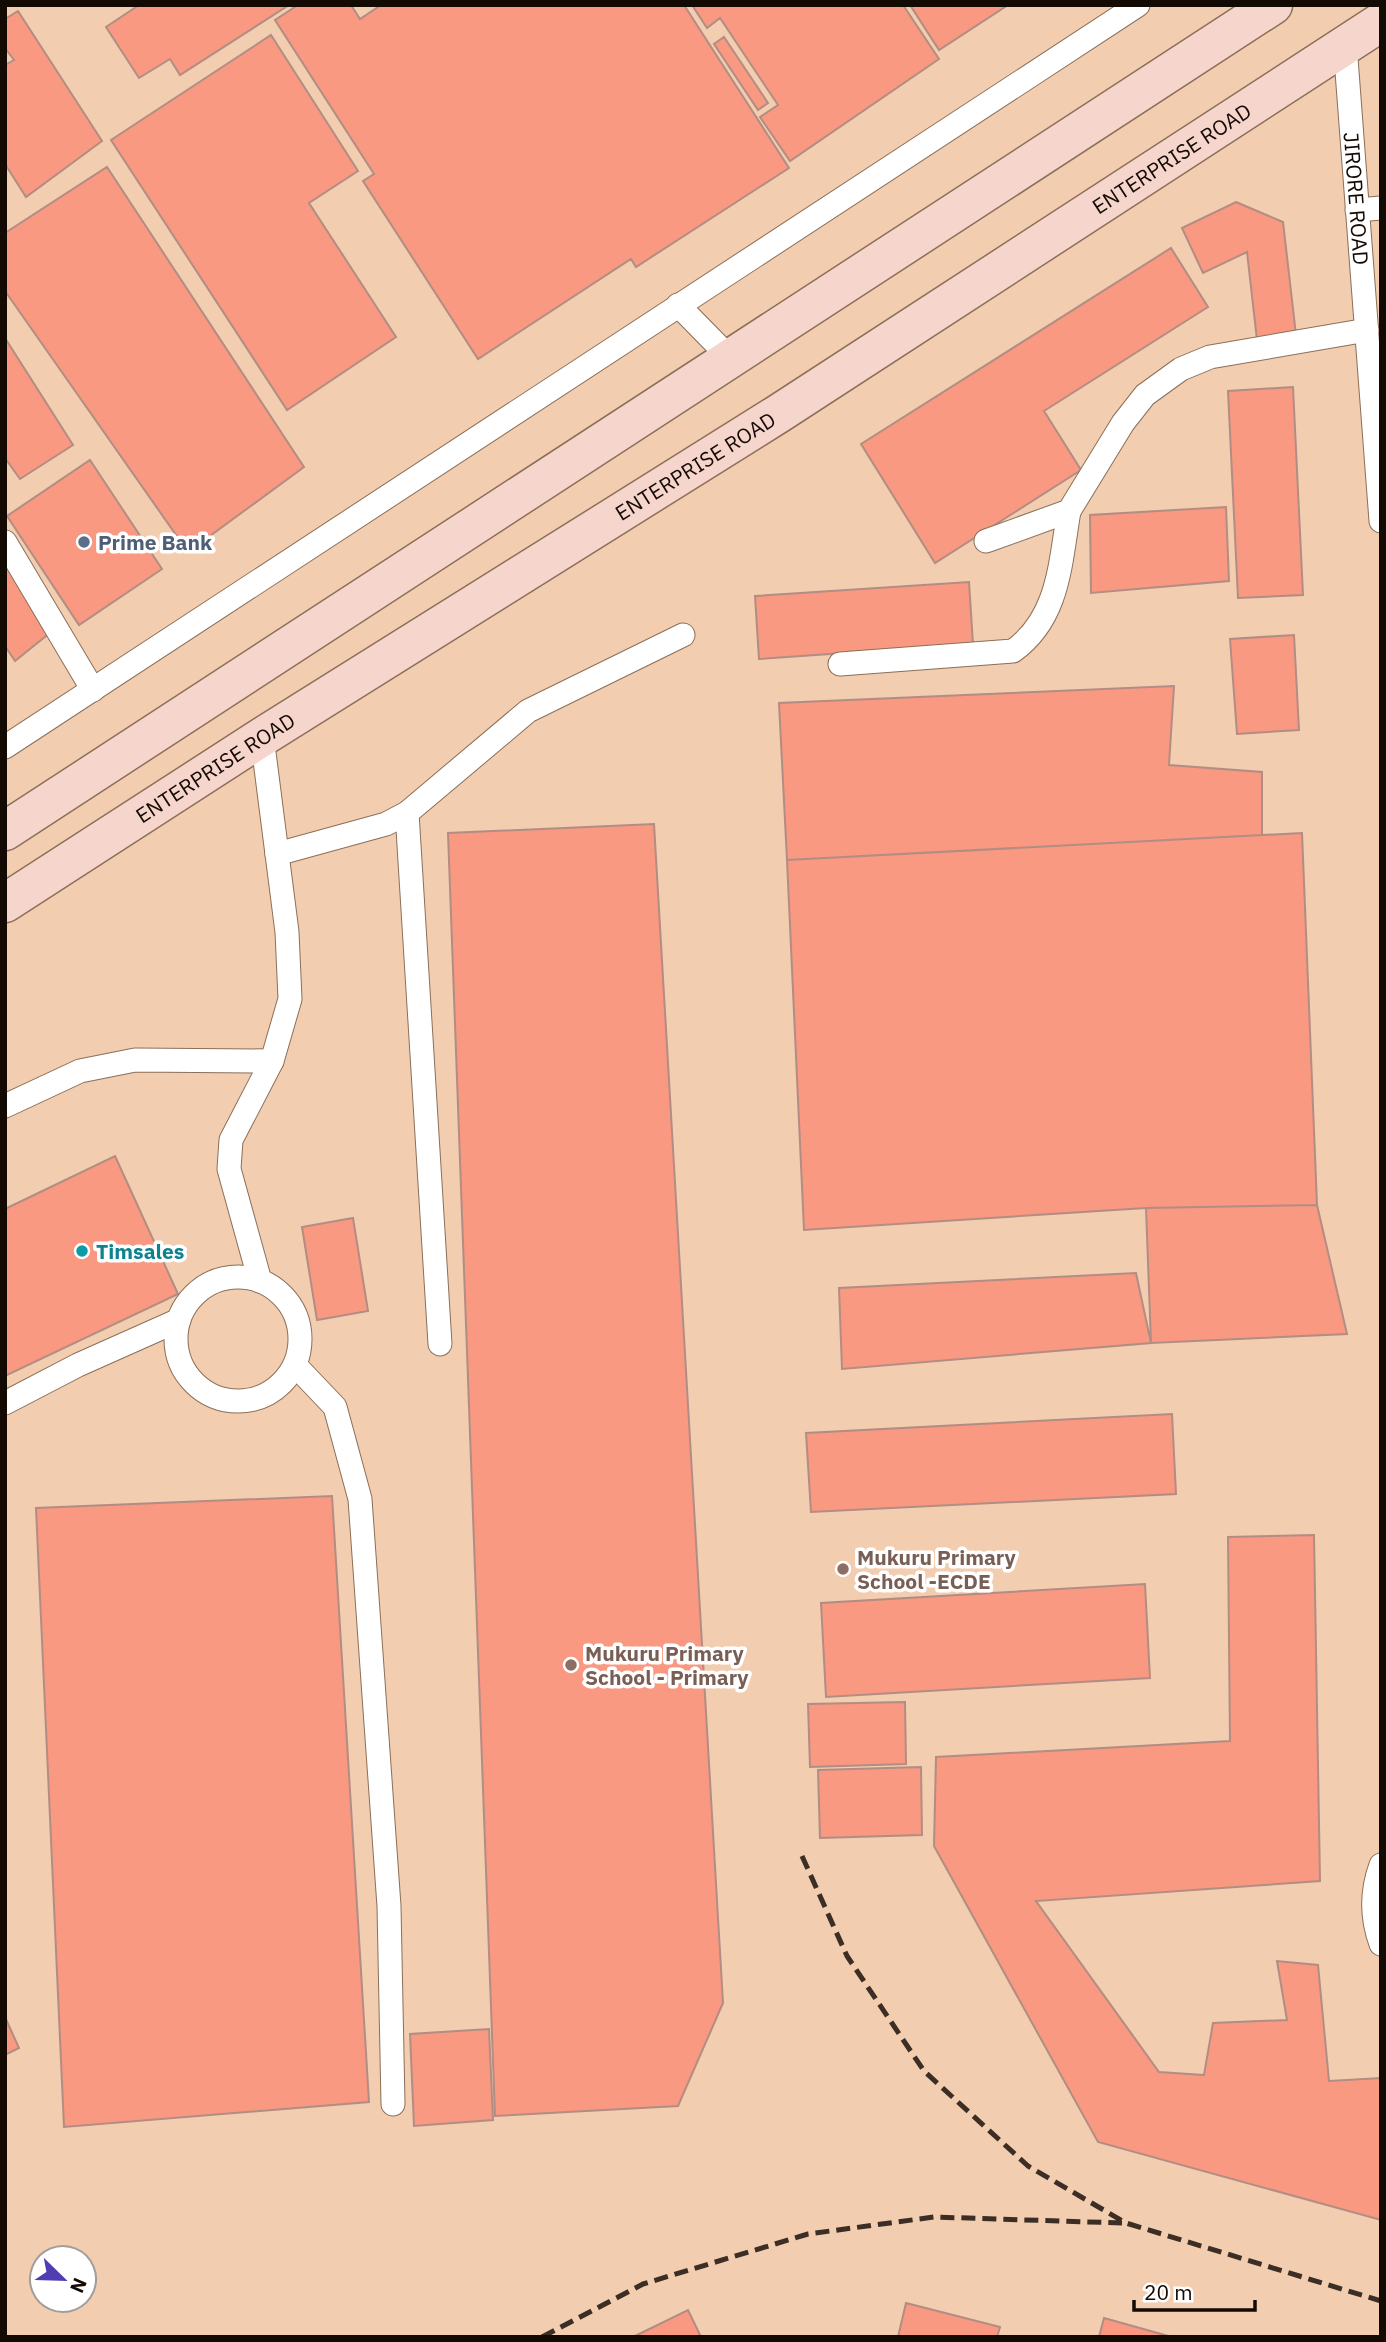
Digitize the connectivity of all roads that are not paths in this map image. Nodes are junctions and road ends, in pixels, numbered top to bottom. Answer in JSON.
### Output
{"nodes":[{"id":1,"x":1138,"y":5,"type":"edge"},
{"id":2,"x":1273,"y":5,"type":"edge"},
{"id":3,"x":1381,"y":22,"type":"edge"},
{"id":4,"x":1345,"y":45,"type":"junction"},
{"id":5,"x":1381,"y":208,"type":"edge"},
{"id":6,"x":1357,"y":210,"type":"junction"},
{"id":7,"x":678,"y":305,"type":"junction"},
{"id":8,"x":1367,"y":330,"type":"junction"},
{"id":9,"x":730,"y":358,"type":"junction"},
{"id":10,"x":1069,"y":511,"type":"junction"},
{"id":11,"x":1381,"y":521,"type":"edge"},
{"id":12,"x":986,"y":541,"type":"dead end"},
{"id":13,"x":5,"y":542,"type":"edge"},
{"id":14,"x":683,"y":635,"type":"dead end"},
{"id":15,"x":841,"y":664,"type":"dead end"},
{"id":16,"x":93,"y":690,"type":"junction"},
{"id":17,"x":262,"y":737,"type":"junction"},
{"id":18,"x":5,"y":747,"type":"edge"},
{"id":19,"x":407,"y":813,"type":"junction"},
{"id":20,"x":5,"y":831,"type":"edge"},
{"id":21,"x":277,"y":854,"type":"junction"},
{"id":22,"x":5,"y":904,"type":"edge"},
{"id":23,"x":272,"y":1062,"type":"junction"},
{"id":24,"x":5,"y":1106,"type":"edge"},
{"id":25,"x":260,"y":1281,"type":"junction"},
{"id":26,"x":179,"y":1320,"type":"junction"},
{"id":27,"x":440,"y":1344,"type":"dead end"},
{"id":28,"x":295,"y":1365,"type":"junction"},
{"id":29,"x":5,"y":1403,"type":"edge"},
{"id":30,"x":1381,"y":1865,"type":"edge"},
{"id":31,"x":1381,"y":1944,"type":"edge"},
{"id":32,"x":393,"y":2105,"type":"dead end"}],
"edges":[{"from":1,"to":7,"type":"lane"},
{"from":2,"to":9,"type":"main road"},
{"from":3,"to":4,"type":"main road","name":"ENTERPRISE ROAD"},
{"from":4,"to":6,"type":"lane","name":"JIRORE ROAD"},
{"from":4,"to":17,"type":"main road","name":"ENTERPRISE ROAD"},
{"from":5,"to":6,"type":"lane"},
{"from":6,"to":8,"type":"lane","name":"JIRORE ROAD"},
{"from":7,"to":9,"type":"lane"},
{"from":7,"to":16,"type":"lane"},
{"from":8,"to":10,"type":"lane"},
{"from":8,"to":11,"type":"lane","name":"JIRORE ROAD"},
{"from":9,"to":20,"type":"main road"},
{"from":10,"to":12,"type":"lane"},
{"from":10,"to":15,"type":"lane"},
{"from":13,"to":16,"type":"lane"},
{"from":14,"to":19,"type":"lane"},
{"from":16,"to":18,"type":"lane"},
{"from":17,"to":21,"type":"lane"},
{"from":17,"to":22,"type":"main road","name":"ENTERPRISE ROAD"},
{"from":19,"to":21,"type":"lane"},
{"from":19,"to":27,"type":"lane"},
{"from":21,"to":23,"type":"lane"},
{"from":23,"to":24,"type":"lane"},
{"from":23,"to":25,"type":"lane"},
{"from":25,"to":26,"type":"lane"},
{"from":25,"to":28,"type":"lane"},
{"from":26,"to":28,"type":"lane"},
{"from":26,"to":29,"type":"lane"},
{"from":28,"to":32,"type":"lane"},
{"from":30,"to":31,"type":"lane"}]}
